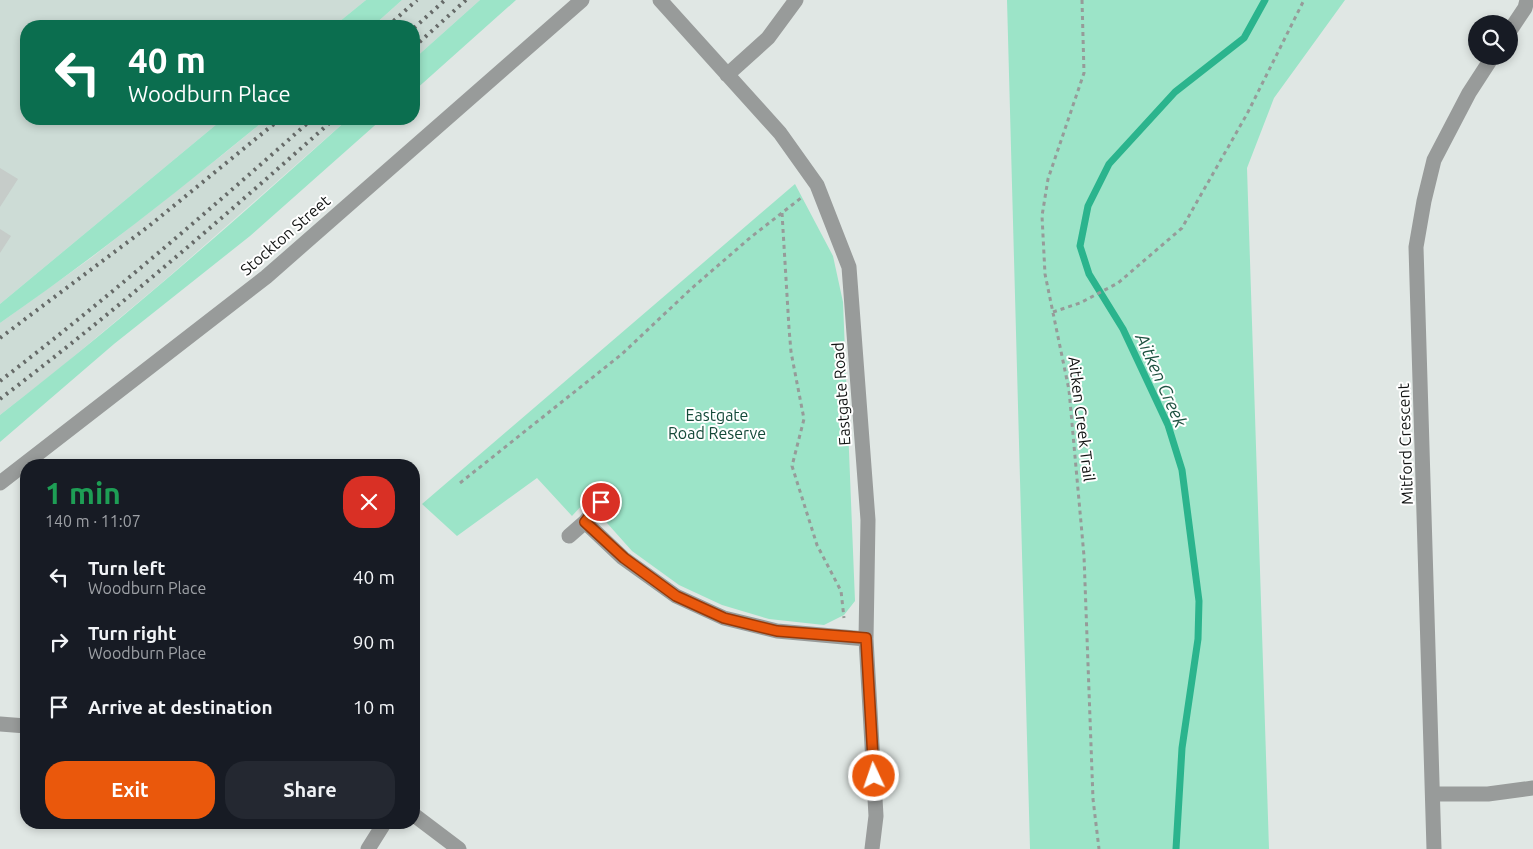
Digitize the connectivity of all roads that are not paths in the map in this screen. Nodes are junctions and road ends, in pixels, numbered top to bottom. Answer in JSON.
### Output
{"nodes":[{"id":1,"x":582,"y":0,"type":"edge"},
{"id":2,"x":660,"y":0,"type":"edge"},
{"id":3,"x":796,"y":0,"type":"edge"},
{"id":4,"x":1528,"y":7,"type":"edge"},
{"id":5,"x":1518,"y":20,"type":"edge"},
{"id":6,"x":1487,"y":65,"type":"edge"},
{"id":7,"x":727,"y":75,"type":"junction"},
{"id":8,"x":31,"y":459,"type":"edge"},
{"id":9,"x":20,"y":468,"type":"edge"},
{"id":10,"x":0,"y":483,"type":"edge"},
{"id":11,"x":601,"y":502,"type":"dead end"},
{"id":12,"x":585,"y":522,"type":"junction"},
{"id":13,"x":569,"y":536,"type":"dead end"},
{"id":14,"x":866,"y":638,"type":"junction"},
{"id":15,"x":0,"y":724,"type":"edge"},
{"id":16,"x":20,"y":726,"type":"edge"},
{"id":17,"x":20,"y":727,"type":"edge"},
{"id":18,"x":0,"y":737,"type":"edge"},
{"id":19,"x":1533,"y":788,"type":"edge"},
{"id":20,"x":1432,"y":794,"type":"junction"},
{"id":21,"x":420,"y":820,"type":"edge"},
{"id":22,"x":381,"y":829,"type":"edge"},
{"id":23,"x":368,"y":849,"type":"edge"},
{"id":24,"x":459,"y":849,"type":"edge"},
{"id":25,"x":872,"y":849,"type":"edge"},
{"id":26,"x":1434,"y":849,"type":"edge"}],
"edges":[{"from":1,"to":8,"type":"street","name":"Stockton Street"},
{"from":2,"to":7,"type":"street","name":"Eastgate Road"},
{"from":3,"to":7,"type":"street"},
{"from":4,"to":5,"type":"street"},
{"from":6,"to":20,"type":"street","name":"Mitford Crescent"},
{"from":7,"to":14,"type":"street","name":"Eastgate Road"},
{"from":9,"to":10,"type":"street","name":"Stockton Street"},
{"from":11,"to":12,"type":"street"},
{"from":12,"to":13,"type":"street"},
{"from":12,"to":14,"type":"street"},
{"from":14,"to":25,"type":"street","name":"Eastgate Road"},
{"from":15,"to":16,"type":"street"},
{"from":17,"to":18,"type":"street"},
{"from":19,"to":20,"type":"street"},
{"from":20,"to":26,"type":"street","name":"Mitford Crescent"},
{"from":21,"to":24,"type":"street"},
{"from":22,"to":23,"type":"street"}]}
